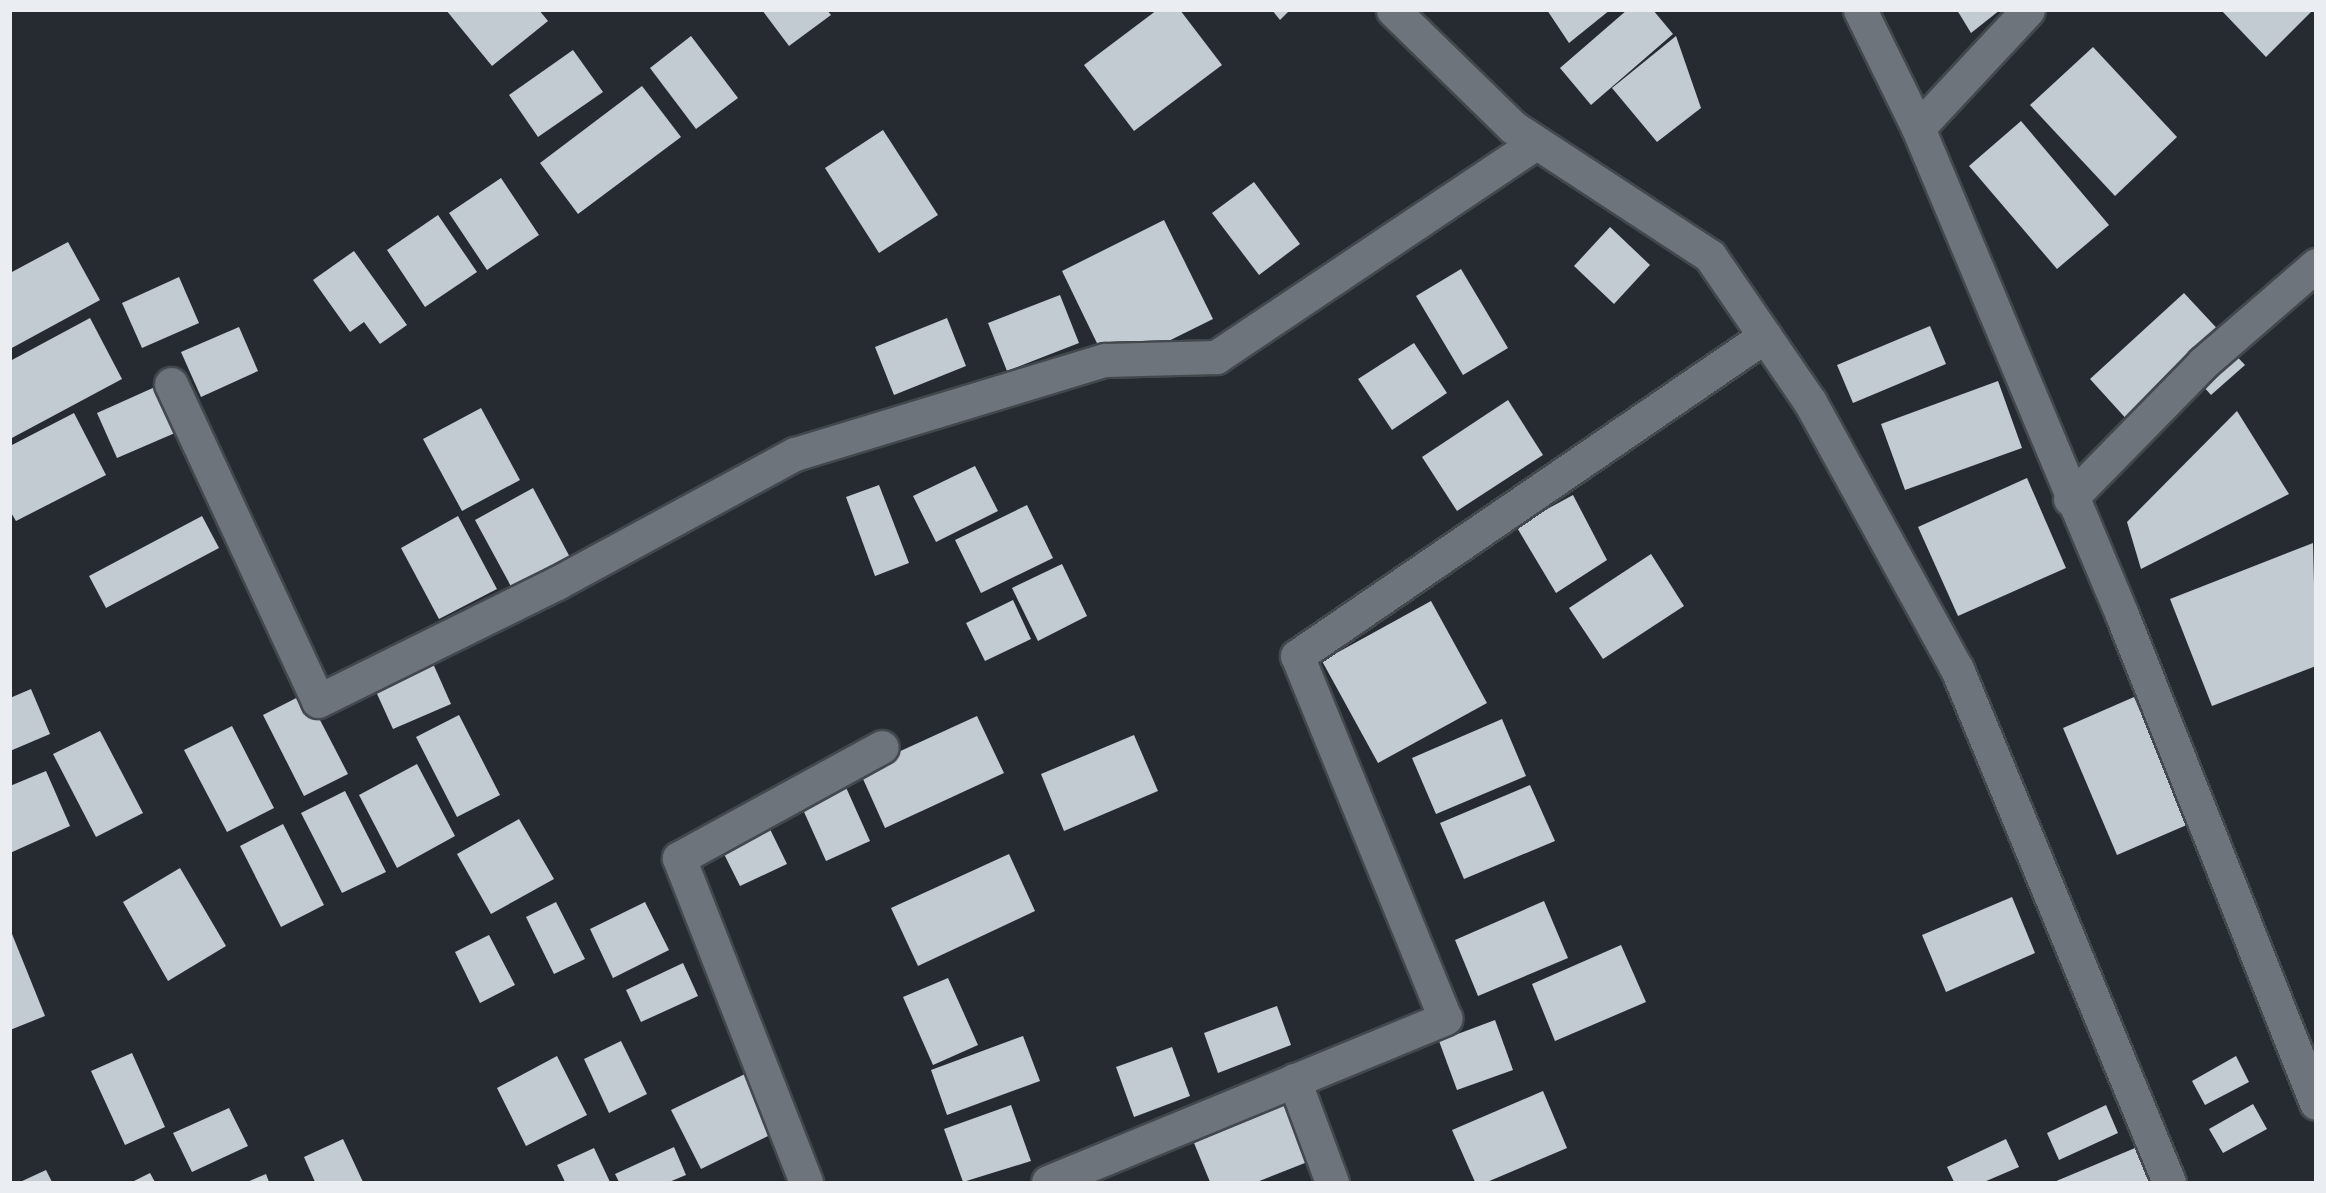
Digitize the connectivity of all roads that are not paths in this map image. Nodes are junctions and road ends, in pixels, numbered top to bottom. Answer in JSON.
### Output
{"nodes":[{"id":1,"x":1392,"y":10,"type":"edge"},
{"id":2,"x":1860,"y":10,"type":"edge"},
{"id":3,"x":2028,"y":10,"type":"edge"},
{"id":4,"x":1918,"y":128,"type":"junction"},
{"id":5,"x":1536,"y":143,"type":"junction"},
{"id":6,"x":2316,"y":265,"type":"edge"},
{"id":7,"x":1765,"y":336,"type":"junction"},
{"id":8,"x":171,"y":384,"type":"dead end"},
{"id":9,"x":2070,"y":499,"type":"junction"},
{"id":10,"x":882,"y":747,"type":"dead end"},
{"id":11,"x":1294,"y":1080,"type":"junction"},
{"id":12,"x":2316,"y":1103,"type":"edge"},
{"id":13,"x":806,"y":1182,"type":"edge"},
{"id":14,"x":1048,"y":1182,"type":"edge"},
{"id":15,"x":1332,"y":1182,"type":"edge"},
{"id":16,"x":2169,"y":1182,"type":"edge"}],
"edges":[{"from":1,"to":5,"type":"street"},
{"from":2,"to":4,"type":"street"},
{"from":3,"to":4,"type":"street"},
{"from":4,"to":9,"type":"street"},
{"from":5,"to":7,"type":"street"},
{"from":5,"to":8,"type":"street"},
{"from":6,"to":9,"type":"street"},
{"from":7,"to":11,"type":"street"},
{"from":7,"to":16,"type":"street"},
{"from":9,"to":12,"type":"street"},
{"from":10,"to":13,"type":"street"},
{"from":11,"to":14,"type":"street"},
{"from":11,"to":15,"type":"street"}]}
